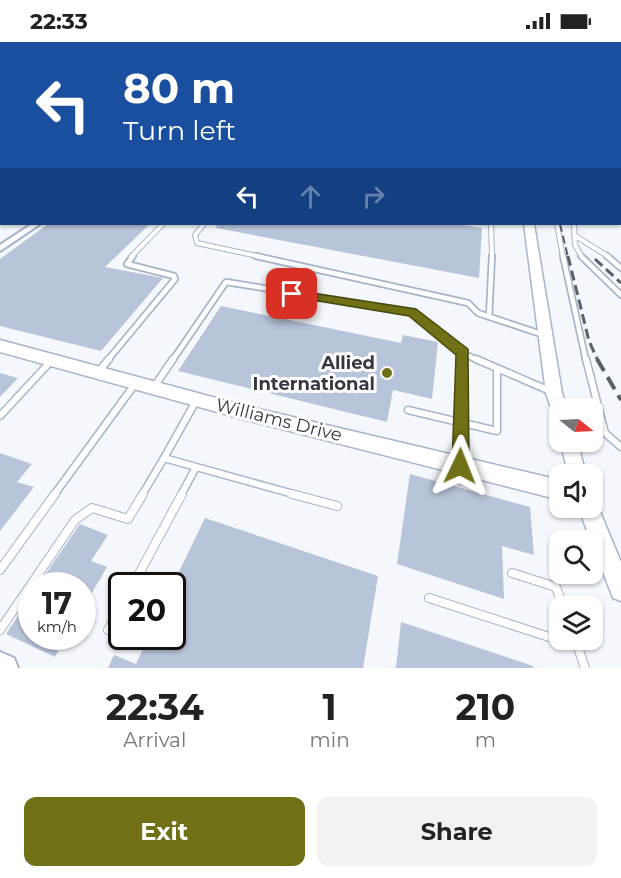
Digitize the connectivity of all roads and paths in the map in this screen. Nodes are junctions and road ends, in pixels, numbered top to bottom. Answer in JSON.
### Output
{"nodes":[{"id":1,"x":35,"y":225,"type":"edge"},
{"id":2,"x":162,"y":225,"type":"edge"},
{"id":3,"x":203,"y":225,"type":"edge"},
{"id":4,"x":493,"y":225,"type":"edge"},
{"id":5,"x":529,"y":225,"type":"edge"},
{"id":6,"x":556,"y":225,"type":"edge"},
{"id":7,"x":574,"y":225,"type":"edge"},
{"id":8,"x":574,"y":235,"type":"junction"},
{"id":9,"x":0,"y":249,"type":"edge"},
{"id":10,"x":621,"y":268,"type":"edge"},
{"id":11,"x":621,"y":295,"type":"edge"},
{"id":12,"x":489,"y":317,"type":"junction"},
{"id":13,"x":545,"y":335,"type":"junction"},
{"id":14,"x":0,"y":346,"type":"edge"},
{"id":15,"x":463,"y":353,"type":"junction"},
{"id":16,"x":52,"y":360,"type":"junction"},
{"id":17,"x":497,"y":370,"type":"junction"},
{"id":18,"x":98,"y":372,"type":"junction"},
{"id":19,"x":136,"y":383,"type":"junction"},
{"id":20,"x":154,"y":387,"type":"junction"},
{"id":21,"x":554,"y":393,"type":"junction"},
{"id":22,"x":556,"y":398,"type":"edge"},
{"id":23,"x":196,"y":399,"type":"junction"},
{"id":24,"x":408,"y":410,"type":"dead end"},
{"id":25,"x":0,"y":416,"type":"edge"},
{"id":26,"x":462,"y":422,"type":"junction"},
{"id":27,"x":621,"y":447,"type":"edge"},
{"id":28,"x":164,"y":458,"type":"junction"},
{"id":29,"x":196,"y":466,"type":"junction"},
{"id":30,"x":460,"y":466,"type":"junction"},
{"id":31,"x":549,"y":487,"type":"edge"},
{"id":32,"x":337,"y":506,"type":"dead end"},
{"id":33,"x":592,"y":518,"type":"edge"},
{"id":34,"x":0,"y":570,"type":"edge"},
{"id":35,"x":140,"y":572,"type":"edge"},
{"id":36,"x":512,"y":573,"type":"dead end"},
{"id":37,"x":621,"y":590,"type":"edge"},
{"id":38,"x":559,"y":596,"type":"edge"},
{"id":39,"x":429,"y":598,"type":"dead end"},
{"id":40,"x":0,"y":630,"type":"edge"},
{"id":41,"x":549,"y":635,"type":"edge"},
{"id":42,"x":579,"y":650,"type":"edge"},
{"id":43,"x":0,"y":666,"type":"edge"},
{"id":44,"x":4,"y":668,"type":"edge"},
{"id":45,"x":585,"y":668,"type":"edge"}],
"edges":[{"from":1,"to":9,"type":"street"},
{"from":2,"to":18,"type":"lane"},
{"from":3,"to":12,"type":"lane"},
{"from":4,"to":12,"type":"lane"},
{"from":5,"to":13,"type":"main road"},
{"from":6,"to":27,"type":"lane"},
{"from":7,"to":8,"type":"lane"},
{"from":8,"to":10,"type":"lane"},
{"from":8,"to":11,"type":"lane"},
{"from":12,"to":13,"type":"lane"},
{"from":13,"to":21,"type":"main road"},
{"from":14,"to":16,"type":"main road","name":"Williams Drive"},
{"from":15,"to":17,"type":"lane"},
{"from":15,"to":20,"type":"lane"},
{"from":15,"to":26,"type":"lane"},
{"from":16,"to":18,"type":"main road","name":"Williams Drive"},
{"from":16,"to":25,"type":"lane"},
{"from":17,"to":21,"type":"lane"},
{"from":17,"to":26,"type":"lane"},
{"from":18,"to":19,"type":"main road","name":"Williams Drive"},
{"from":19,"to":20,"type":"main road","name":"Williams Drive"},
{"from":19,"to":34,"type":"lane"},
{"from":20,"to":23,"type":"main road","name":"Williams Drive"},
{"from":21,"to":22,"type":"main road"},
{"from":23,"to":28,"type":"lane"},
{"from":23,"to":30,"type":"main road","name":"Williams Drive"},
{"from":24,"to":26,"type":"lane"},
{"from":26,"to":30,"type":"lane"},
{"from":28,"to":29,"type":"lane"},
{"from":28,"to":40,"type":"lane"},
{"from":29,"to":32,"type":"lane"},
{"from":29,"to":35,"type":"lane"},
{"from":30,"to":31,"type":"main road","name":"Williams Drive"},
{"from":33,"to":37,"type":"main road"},
{"from":36,"to":38,"type":"lane"},
{"from":39,"to":41,"type":"lane"},
{"from":42,"to":45,"type":"lane"},
{"from":43,"to":44,"type":"main road"}]}
